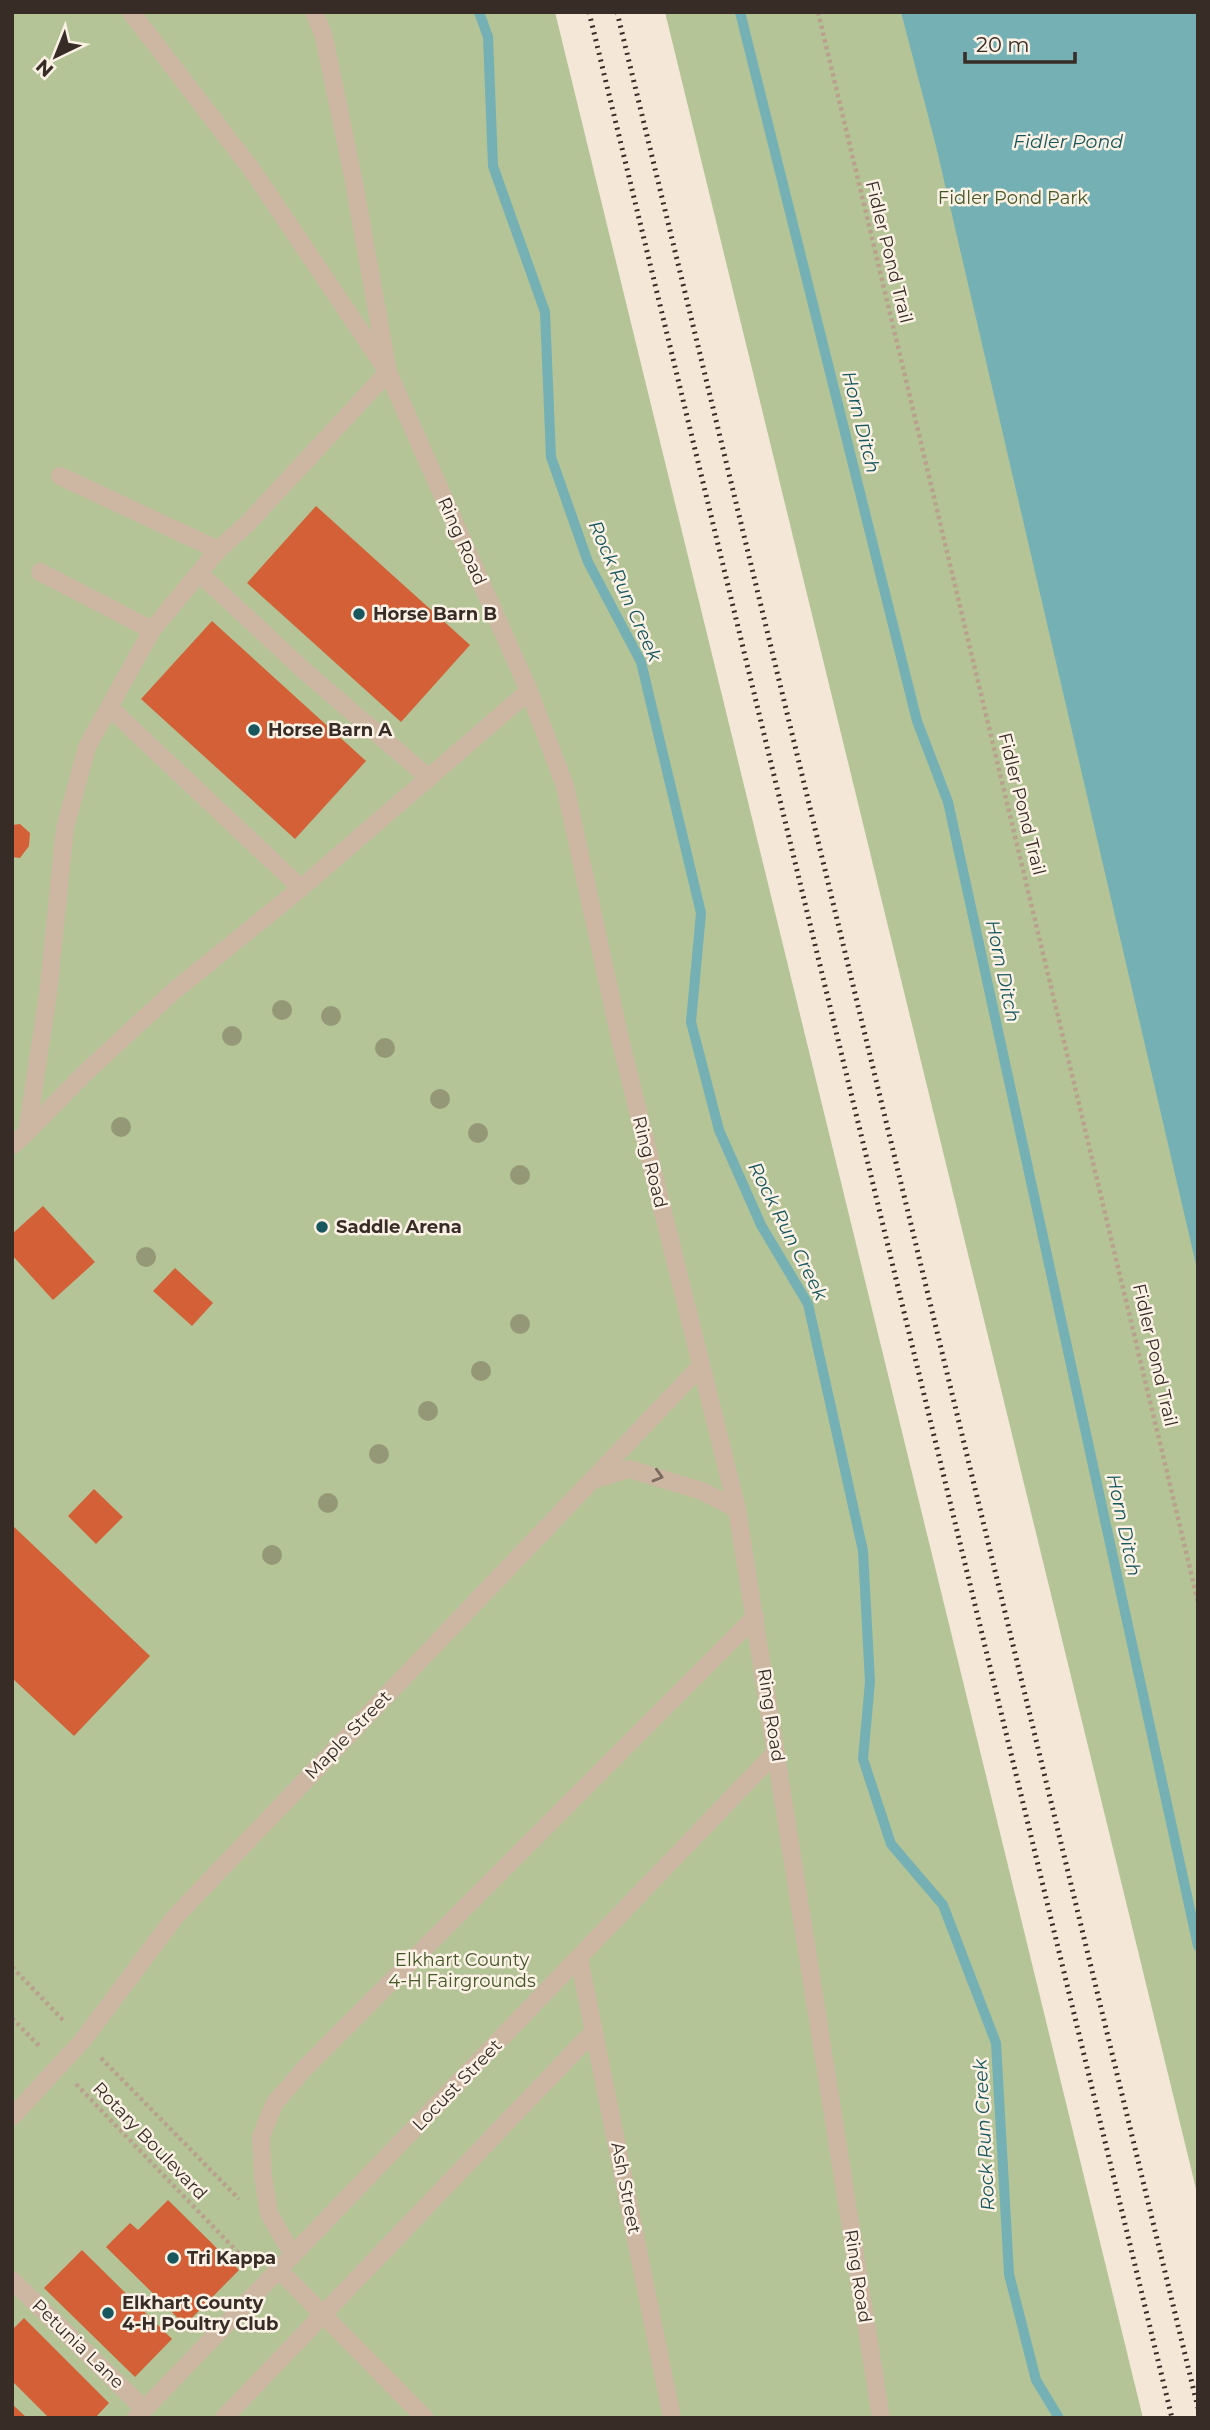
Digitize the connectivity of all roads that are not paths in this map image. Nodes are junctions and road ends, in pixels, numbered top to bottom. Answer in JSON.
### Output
{"nodes":[{"id":1,"x":131,"y":12,"type":"edge"},
{"id":2,"x":314,"y":12,"type":"edge"},
{"id":3,"x":388,"y":372,"type":"junction"},
{"id":4,"x":60,"y":476,"type":"dead end"},
{"id":5,"x":218,"y":550,"type":"junction"},
{"id":6,"x":40,"y":572,"type":"dead end"},
{"id":7,"x":199,"y":573,"type":"junction"},
{"id":8,"x":152,"y":630,"type":"junction"},
{"id":9,"x":529,"y":691,"type":"junction"},
{"id":10,"x":110,"y":708,"type":"junction"},
{"id":11,"x":429,"y":778,"type":"junction"},
{"id":12,"x":300,"y":888,"type":"junction"},
{"id":13,"x":27,"y":1132,"type":"junction"},
{"id":14,"x":12,"y":1146,"type":"edge"},
{"id":15,"x":700,"y":1367,"type":"junction"},
{"id":16,"x":592,"y":1480,"type":"junction"},
{"id":17,"x":737,"y":1509,"type":"junction"},
{"id":18,"x":755,"y":1618,"type":"junction"},
{"id":19,"x":776,"y":1752,"type":"junction"},
{"id":20,"x":579,"y":1958,"type":"junction"},
{"id":21,"x":594,"y":2031,"type":"junction"},
{"id":22,"x":12,"y":2117,"type":"edge"},
{"id":23,"x":293,"y":2255,"type":"junction"},
{"id":24,"x":273,"y":2276,"type":"junction"},
{"id":25,"x":12,"y":2280,"type":"edge"},
{"id":26,"x":323,"y":2315,"type":"junction"},
{"id":27,"x":140,"y":2414,"type":"edge"},
{"id":28,"x":224,"y":2418,"type":"edge"},
{"id":29,"x":425,"y":2418,"type":"edge"},
{"id":30,"x":672,"y":2418,"type":"edge"},
{"id":31,"x":881,"y":2418,"type":"edge"}],
"edges":[{"from":1,"to":3,"type":"street","name":"Ring Road"},
{"from":2,"to":3,"type":"street"},
{"from":3,"to":5,"type":"street"},
{"from":3,"to":9,"type":"street","name":"Ring Road"},
{"from":4,"to":5,"type":"street"},
{"from":5,"to":7,"type":"street"},
{"from":6,"to":8,"type":"street"},
{"from":7,"to":8,"type":"street"},
{"from":7,"to":11,"type":"street"},
{"from":8,"to":10,"type":"street"},
{"from":9,"to":11,"type":"street"},
{"from":9,"to":15,"type":"street","name":"Ring Road"},
{"from":10,"to":12,"type":"street"},
{"from":10,"to":13,"type":"street"},
{"from":11,"to":12,"type":"street"},
{"from":12,"to":13,"type":"street"},
{"from":13,"to":14,"type":"street"},
{"from":15,"to":16,"type":"street","name":"Maple Street"},
{"from":15,"to":17,"type":"street","name":"Ring Road"},
{"from":16,"to":17,"type":"street","one_way":true},
{"from":16,"to":22,"type":"street","name":"Maple Street"},
{"from":17,"to":18,"type":"street","name":"Ring Road"},
{"from":18,"to":19,"type":"street","name":"Ring Road"},
{"from":18,"to":23,"type":"street"},
{"from":19,"to":20,"type":"street","name":"Locust Street"},
{"from":19,"to":31,"type":"street","name":"Ring Road"},
{"from":20,"to":21,"type":"street","name":"Ash Street"},
{"from":20,"to":23,"type":"street","name":"Locust Street"},
{"from":21,"to":26,"type":"street"},
{"from":21,"to":30,"type":"street","name":"Ash Street"},
{"from":23,"to":24,"type":"street","name":"Locust Street"},
{"from":24,"to":26,"type":"street"},
{"from":24,"to":27,"type":"street","name":"Locust Street"},
{"from":25,"to":27,"type":"street","name":"Petunia Lane"},
{"from":26,"to":28,"type":"street"},
{"from":26,"to":29,"type":"street"}]}
